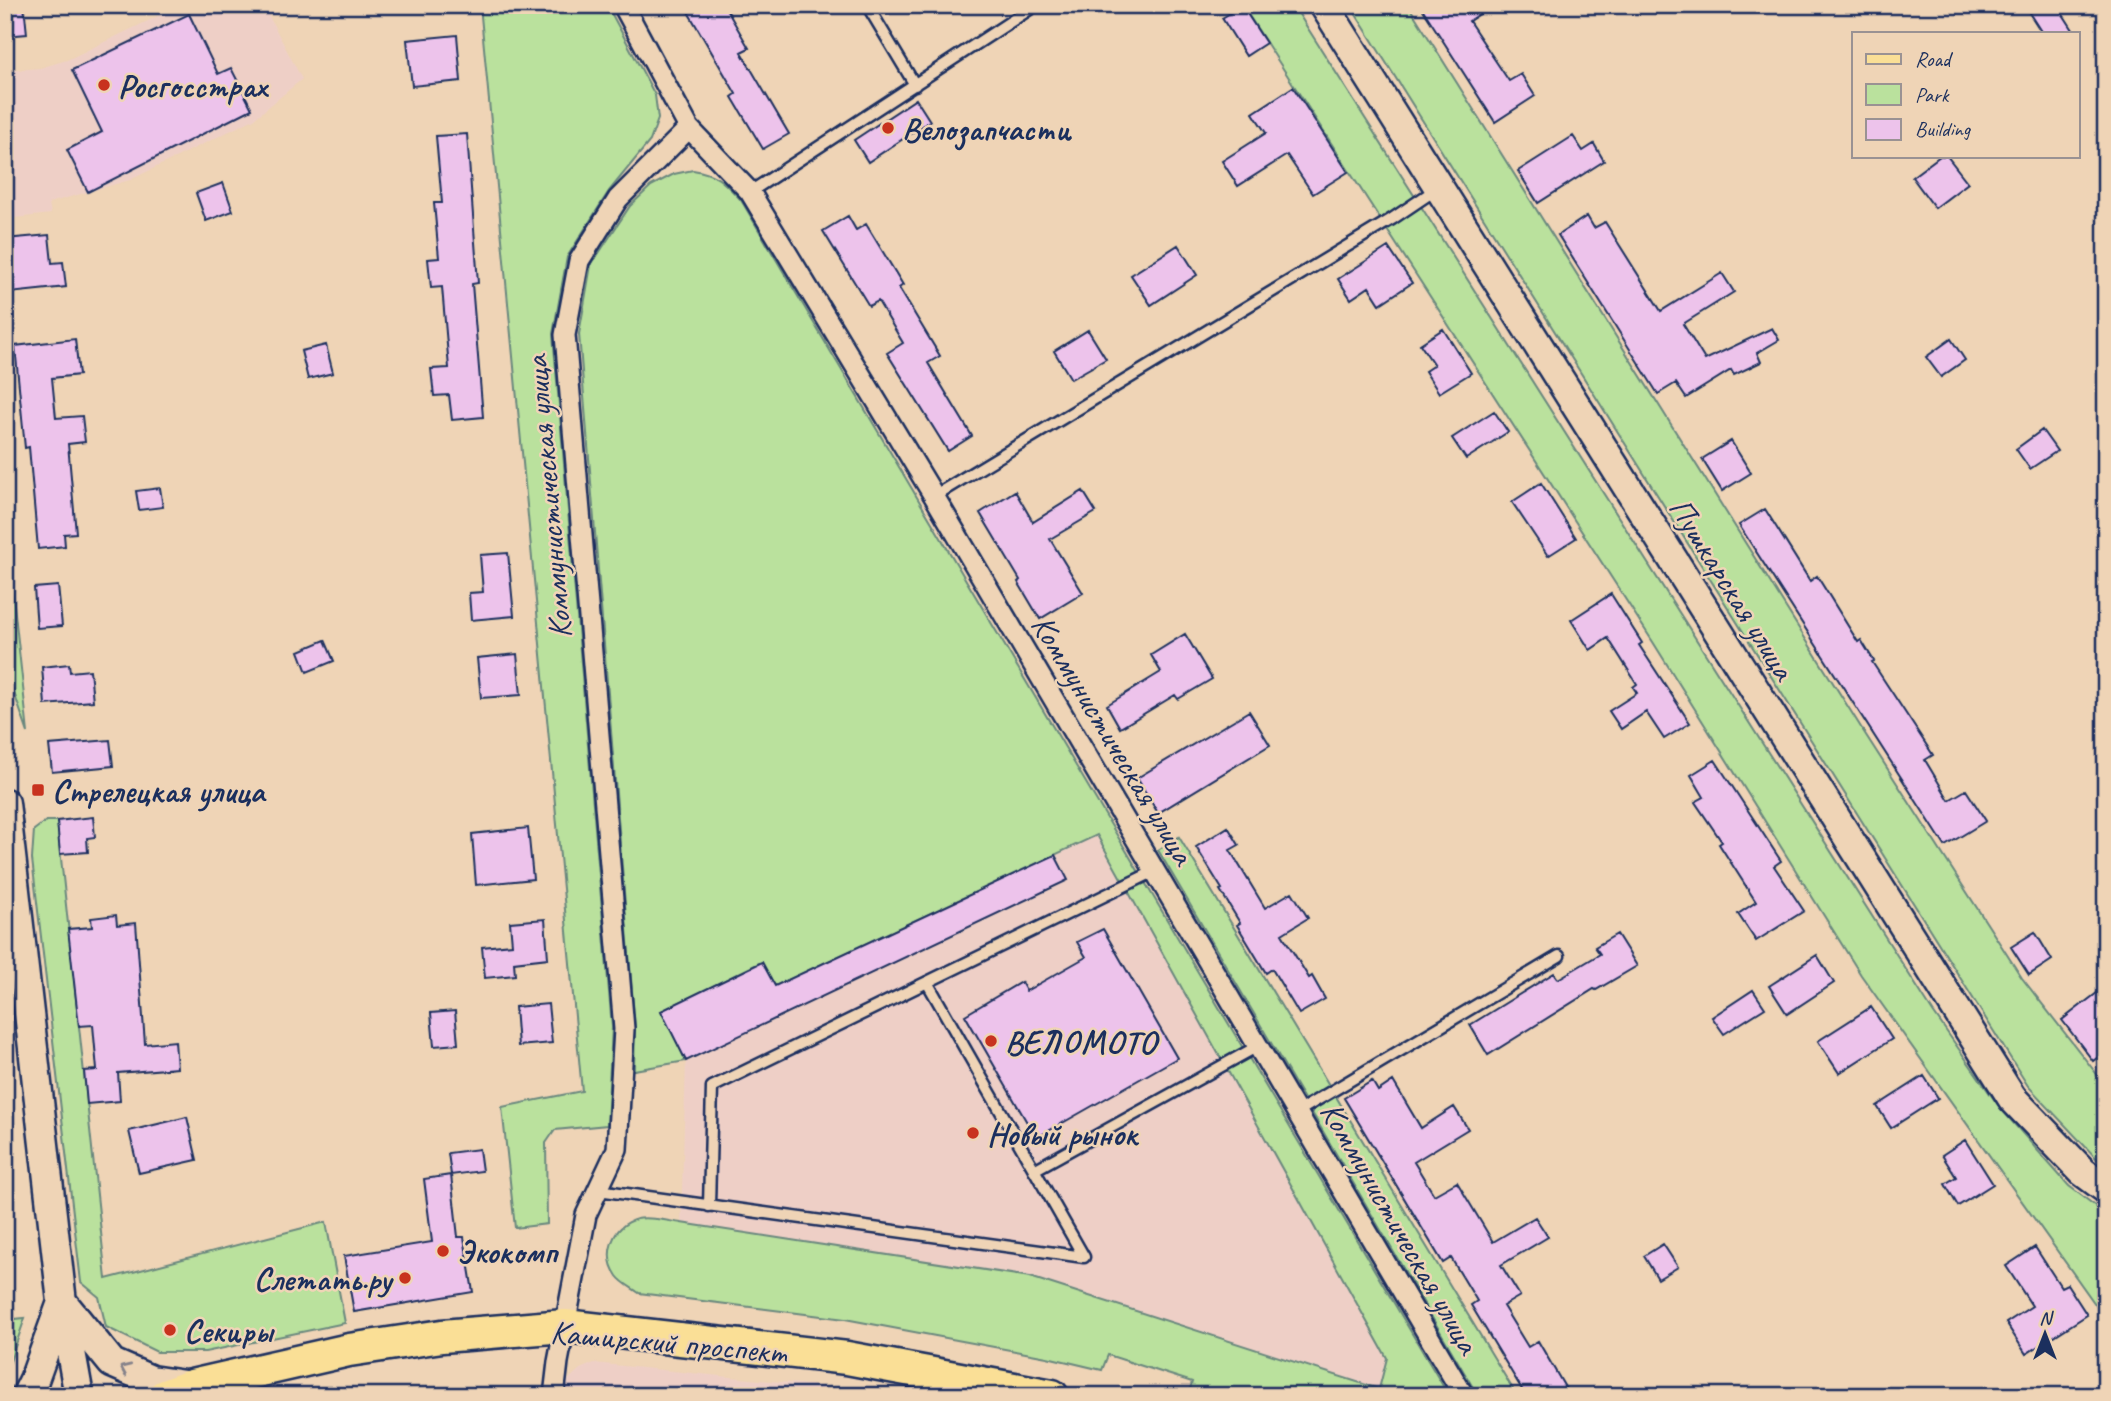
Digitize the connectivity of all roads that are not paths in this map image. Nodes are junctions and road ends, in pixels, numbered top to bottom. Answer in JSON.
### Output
{"nodes":[{"id":1,"x":623,"y":5,"type":"edge"},
{"id":2,"x":867,"y":5,"type":"edge"},
{"id":3,"x":1036,"y":5,"type":"edge"},
{"id":4,"x":1324,"y":5,"type":"edge"},
{"id":5,"x":915,"y":85,"type":"junction"},
{"id":6,"x":689,"y":128,"type":"junction"},
{"id":7,"x":1439,"y":188,"type":"junction"},
{"id":8,"x":750,"y":192,"type":"junction"},
{"id":9,"x":934,"y":496,"type":"junction"},
{"id":10,"x":5,"y":803,"type":"edge"},
{"id":11,"x":1155,"y":871,"type":"junction"},
{"id":12,"x":1559,"y":956,"type":"dead end"},
{"id":13,"x":927,"y":982,"type":"junction"},
{"id":14,"x":1258,"y":1046,"type":"junction"},
{"id":15,"x":1297,"y":1112,"type":"junction"},
{"id":16,"x":1034,"y":1170,"type":"junction"},
{"id":17,"x":2106,"y":1189,"type":"edge"},
{"id":18,"x":597,"y":1190,"type":"junction"},
{"id":19,"x":709,"y":1206,"type":"junction"},
{"id":20,"x":62,"y":1302,"type":"junction"},
{"id":21,"x":565,"y":1326,"type":"junction"},
{"id":22,"x":177,"y":1391,"type":"edge"},
{"id":23,"x":26,"y":1396,"type":"edge"},
{"id":24,"x":79,"y":1396,"type":"edge"},
{"id":25,"x":554,"y":1396,"type":"edge"},
{"id":26,"x":1052,"y":1396,"type":"edge"},
{"id":27,"x":1464,"y":1396,"type":"edge"}],
"edges":[{"from":1,"to":6,"type":"street","name":"Коммунистическая улица"},
{"from":2,"to":5,"type":"lane"},
{"from":3,"to":5,"type":"lane"},
{"from":4,"to":7,"type":"main road","name":"Пушкарская улица"},
{"from":5,"to":8,"type":"lane"},
{"from":6,"to":8,"type":"street","name":"Коммунистическая улица"},
{"from":6,"to":18,"type":"street","name":"Коммунистическая улица"},
{"from":7,"to":9,"type":"lane"},
{"from":7,"to":17,"type":"main road","name":"Пушкарская улица"},
{"from":8,"to":9,"type":"street","name":"Коммунистическая улица"},
{"from":9,"to":11,"type":"street","name":"Коммунистическая улица"},
{"from":10,"to":20,"type":"main road"},
{"from":11,"to":13,"type":"lane"},
{"from":11,"to":14,"type":"street","name":"Коммунистическая улица"},
{"from":12,"to":15,"type":"lane"},
{"from":13,"to":16,"type":"lane"},
{"from":13,"to":19,"type":"lane"},
{"from":14,"to":15,"type":"street","name":"Коммунистическая улица"},
{"from":14,"to":16,"type":"lane"},
{"from":15,"to":27,"type":"street","name":"Коммунистическая улица"},
{"from":16,"to":19,"type":"lane"},
{"from":18,"to":19,"type":"lane"},
{"from":18,"to":21,"type":"street","name":"Коммунистическая улица"},
{"from":22,"to":20,"type":"main road","one_way":true},
{"from":20,"to":23,"type":"main road"},
{"from":20,"to":24,"type":"main road"},
{"from":21,"to":22,"type":"main road","name":"Каширский проспект"},
{"from":21,"to":25,"type":"street","name":"Коммунистическая улица"},
{"from":21,"to":26,"type":"main road","name":"Каширский проспект"}]}
